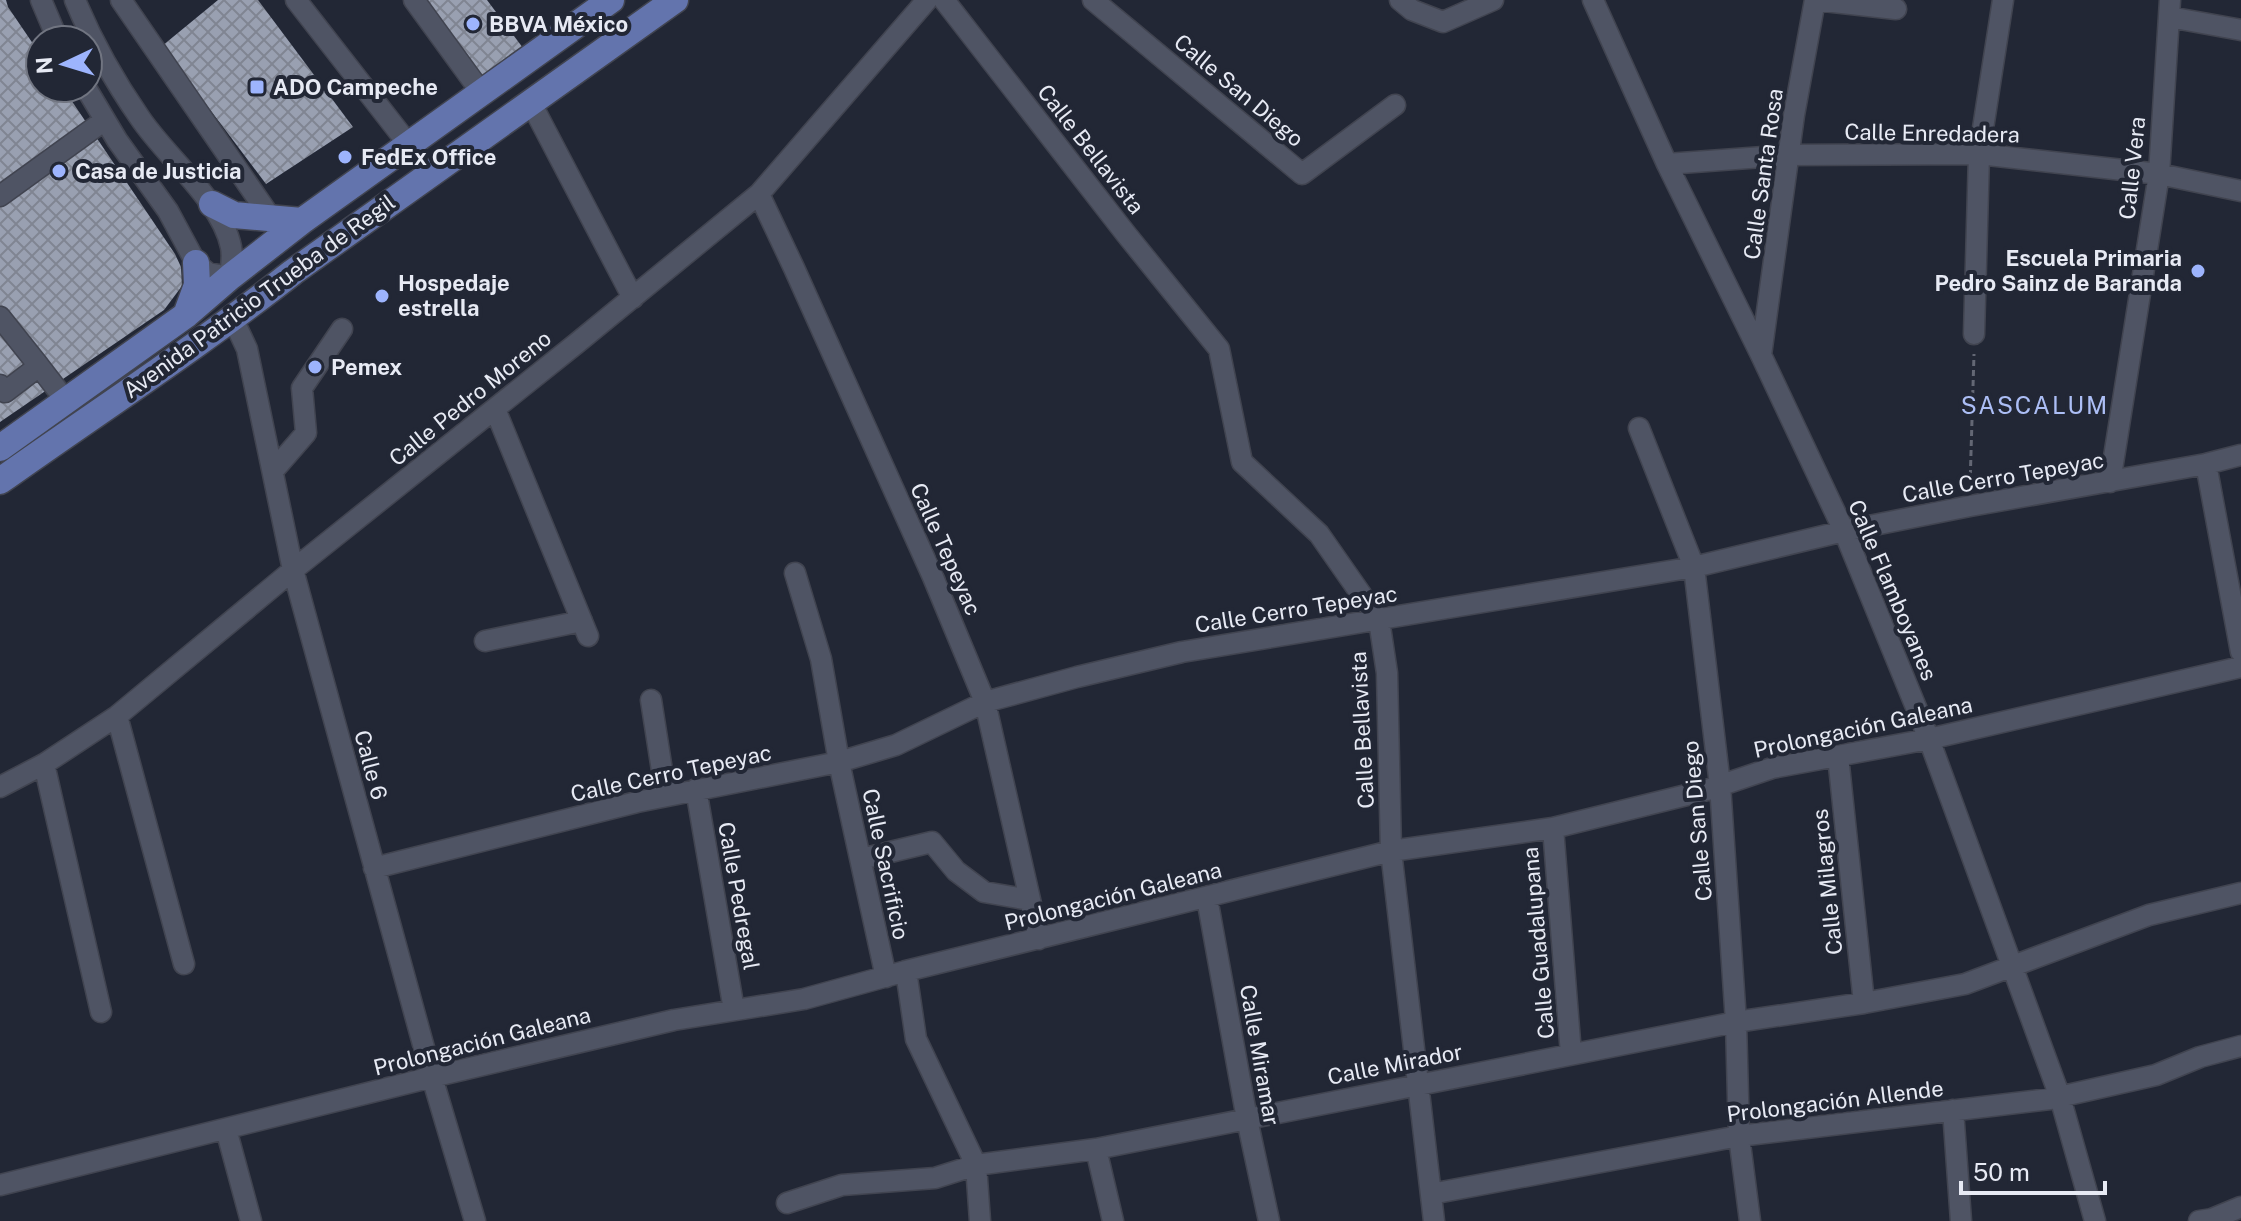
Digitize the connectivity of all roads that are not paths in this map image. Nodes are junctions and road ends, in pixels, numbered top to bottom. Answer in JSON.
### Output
{"nodes":[{"id":1,"x":41,"y":0,"type":"edge"},
{"id":2,"x":75,"y":0,"type":"edge"},
{"id":3,"x":121,"y":0,"type":"edge"},
{"id":4,"x":296,"y":0,"type":"edge"},
{"id":5,"x":414,"y":0,"type":"edge"},
{"id":6,"x":611,"y":0,"type":"edge"},
{"id":7,"x":675,"y":0,"type":"edge"},
{"id":8,"x":927,"y":0,"type":"edge"},
{"id":9,"x":944,"y":0,"type":"edge"},
{"id":10,"x":1093,"y":0,"type":"edge"},
{"id":11,"x":1400,"y":0,"type":"edge"},
{"id":12,"x":1493,"y":0,"type":"edge"},
{"id":13,"x":1593,"y":0,"type":"edge"},
{"id":14,"x":1815,"y":0,"type":"edge"},
{"id":15,"x":2003,"y":0,"type":"edge"},
{"id":16,"x":2170,"y":8,"type":"edge"},
{"id":17,"x":1896,"y":9,"type":"dead end"},
{"id":18,"x":51,"y":24,"type":"edge"},
{"id":19,"x":2241,"y":30,"type":"edge"},
{"id":20,"x":481,"y":92,"type":"junction"},
{"id":21,"x":531,"y":103,"type":"junction"},
{"id":22,"x":96,"y":104,"type":"edge"},
{"id":23,"x":1395,"y":105,"type":"dead end"},
{"id":24,"x":105,"y":120,"type":"junction"},
{"id":25,"x":142,"y":121,"type":"junction"},
{"id":26,"x":117,"y":140,"type":"junction"},
{"id":27,"x":409,"y":145,"type":"junction"},
{"id":28,"x":1979,"y":154,"type":"junction"},
{"id":29,"x":1789,"y":155,"type":"junction"},
{"id":30,"x":1667,"y":164,"type":"junction"},
{"id":31,"x":2159,"y":174,"type":"junction"},
{"id":32,"x":2241,"y":191,"type":"edge"},
{"id":33,"x":759,"y":194,"type":"junction"},
{"id":34,"x":0,"y":196,"type":"edge"},
{"id":35,"x":212,"y":204,"type":"junction"},
{"id":36,"x":271,"y":218,"type":"junction"},
{"id":37,"x":302,"y":221,"type":"junction"},
{"id":38,"x":196,"y":263,"type":"junction"},
{"id":39,"x":293,"y":272,"type":"junction"},
{"id":40,"x":230,"y":277,"type":"junction"},
{"id":41,"x":633,"y":298,"type":"junction"},
{"id":42,"x":186,"y":315,"type":"junction"},
{"id":43,"x":0,"y":317,"type":"edge"},
{"id":44,"x":233,"y":319,"type":"junction"},
{"id":45,"x":342,"y":329,"type":"dead end"},
{"id":46,"x":1974,"y":334,"type":"road end"},
{"id":47,"x":1761,"y":355,"type":"junction"},
{"id":48,"x":39,"y":366,"type":"junction"},
{"id":49,"x":0,"y":385,"type":"edge"},
{"id":50,"x":66,"y":401,"type":"junction"},
{"id":51,"x":495,"y":409,"type":"junction"},
{"id":52,"x":1639,"y":428,"type":"dead end"},
{"id":53,"x":0,"y":448,"type":"edge"},
{"id":54,"x":2241,"y":455,"type":"edge"},
{"id":55,"x":2206,"y":464,"type":"junction"},
{"id":56,"x":273,"y":471,"type":"junction"},
{"id":57,"x":0,"y":481,"type":"edge"},
{"id":58,"x":2110,"y":482,"type":"junction"},
{"id":59,"x":1844,"y":531,"type":"junction"},
{"id":60,"x":1694,"y":567,"type":"junction"},
{"id":61,"x":293,"y":570,"type":"junction"},
{"id":62,"x":795,"y":573,"type":"dead end"},
{"id":63,"x":1379,"y":620,"type":"junction"},
{"id":64,"x":485,"y":641,"type":"dead end"},
{"id":65,"x":2241,"y":652,"type":"edge"},
{"id":66,"x":2241,"y":667,"type":"edge"},
{"id":67,"x":651,"y":700,"type":"dead end"},
{"id":68,"x":985,"y":702,"type":"junction"},
{"id":69,"x":117,"y":716,"type":"junction"},
{"id":70,"x":1929,"y":739,"type":"junction"},
{"id":71,"x":1838,"y":756,"type":"junction"},
{"id":72,"x":839,"y":762,"type":"junction"},
{"id":73,"x":44,"y":764,"type":"junction"},
{"id":74,"x":1720,"y":785,"type":"junction"},
{"id":75,"x":0,"y":787,"type":"edge"},
{"id":76,"x":696,"y":789,"type":"junction"},
{"id":77,"x":666,"y":796,"type":"junction"},
{"id":78,"x":1553,"y":828,"type":"junction"},
{"id":79,"x":1391,"y":851,"type":"junction"},
{"id":80,"x":861,"y":859,"type":"junction"},
{"id":81,"x":374,"y":868,"type":"junction"},
{"id":82,"x":2241,"y":893,"type":"edge"},
{"id":83,"x":1207,"y":898,"type":"junction"},
{"id":84,"x":1030,"y":900,"type":"junction"},
{"id":85,"x":1039,"y":939,"type":"junction"},
{"id":86,"x":184,"y":964,"type":"dead end"},
{"id":87,"x":2012,"y":966,"type":"junction"},
{"id":88,"x":906,"y":971,"type":"junction"},
{"id":89,"x":886,"y":977,"type":"junction"},
{"id":90,"x":1864,"y":1003,"type":"junction"},
{"id":91,"x":734,"y":1010,"type":"junction"},
{"id":92,"x":101,"y":1012,"type":"dead end"},
{"id":93,"x":1736,"y":1022,"type":"junction"},
{"id":94,"x":2241,"y":1046,"type":"edge"},
{"id":95,"x":1571,"y":1054,"type":"junction"},
{"id":96,"x":432,"y":1077,"type":"junction"},
{"id":97,"x":1420,"y":1084,"type":"junction"},
{"id":98,"x":2060,"y":1097,"type":"junction"},
{"id":99,"x":1953,"y":1110,"type":"junction"},
{"id":100,"x":1247,"y":1119,"type":"junction"},
{"id":101,"x":226,"y":1129,"type":"junction"},
{"id":102,"x":1739,"y":1136,"type":"junction"},
{"id":103,"x":1096,"y":1149,"type":"junction"},
{"id":104,"x":976,"y":1165,"type":"junction"},
{"id":105,"x":0,"y":1185,"type":"edge"},
{"id":106,"x":1431,"y":1194,"type":"junction"},
{"id":107,"x":787,"y":1203,"type":"dead end"},
{"id":108,"x":2241,"y":1207,"type":"edge"},
{"id":109,"x":251,"y":1221,"type":"edge"},
{"id":110,"x":475,"y":1221,"type":"edge"},
{"id":111,"x":980,"y":1221,"type":"edge"},
{"id":112,"x":1113,"y":1221,"type":"edge"},
{"id":113,"x":1269,"y":1221,"type":"edge"},
{"id":114,"x":1433,"y":1221,"type":"edge"},
{"id":115,"x":1750,"y":1221,"type":"edge"},
{"id":116,"x":1961,"y":1221,"type":"edge"},
{"id":117,"x":2095,"y":1221,"type":"edge"},
{"id":118,"x":2199,"y":1221,"type":"edge"}],
"edges":[{"from":1,"to":18,"type":"street"},
{"from":2,"to":25,"type":"street"},
{"from":3,"to":36,"type":"street"},
{"from":4,"to":27,"type":"street"},
{"from":5,"to":20,"type":"street"},
{"from":6,"to":20,"type":"main road","name":"Avenida Patricio Trueba de Regil"},
{"from":7,"to":21,"type":"main road","name":"Avenida Patricio Trueba de Regil"},
{"from":8,"to":33,"type":"street","name":"Calle Pedro Moreno"},
{"from":9,"to":63,"type":"street","name":"Calle Bellavista"},
{"from":10,"to":23,"type":"street","name":"Calle San Diego"},
{"from":11,"to":12,"type":"street"},
{"from":13,"to":30,"type":"street","name":"Calle Flamboyanes"},
{"from":14,"to":17,"type":"street"},
{"from":14,"to":29,"type":"street","name":"Calle Santa Rosa"},
{"from":15,"to":28,"type":"street"},
{"from":16,"to":19,"type":"street"},
{"from":16,"to":31,"type":"street","name":"Calle Vera"},
{"from":20,"to":27,"type":"main road","name":"Avenida Patricio Trueba de Regil"},
{"from":21,"to":39,"type":"main road","name":"Avenida Patricio Trueba de Regil"},
{"from":21,"to":41,"type":"street"},
{"from":22,"to":24,"type":"street"},
{"from":24,"to":26,"type":"street"},
{"from":24,"to":34,"type":"street"},
{"from":25,"to":26,"type":"street"},
{"from":25,"to":35,"type":"street"},
{"from":26,"to":38,"type":"street"},
{"from":27,"to":37,"type":"main road","name":"Avenida Patricio Trueba de Regil"},
{"from":28,"to":29,"type":"street","name":"Calle Enredadera"},
{"from":28,"to":31,"type":"street","name":"Calle Enredadera"},
{"from":28,"to":46,"type":"street"},
{"from":29,"to":30,"type":"street","name":"Calle Enredadera"},
{"from":29,"to":47,"type":"street","name":"Calle Santa Rosa"},
{"from":30,"to":47,"type":"street","name":"Calle Flamboyanes"},
{"from":31,"to":32,"type":"street","name":"Calle Enredadera"},
{"from":31,"to":58,"type":"street","name":"Calle Vera"},
{"from":33,"to":41,"type":"street","name":"Calle Pedro Moreno"},
{"from":33,"to":68,"type":"street","name":"Calle Tepeyac"},
{"from":35,"to":36,"type":"main road"},
{"from":35,"to":40,"type":"street"},
{"from":36,"to":37,"type":"main road"},
{"from":37,"to":40,"type":"main road","name":"Avenida Patricio Trueba de Regil"},
{"from":38,"to":40,"type":"street"},
{"from":38,"to":42,"type":"main road"},
{"from":39,"to":40,"type":"main road"},
{"from":39,"to":44,"type":"main road","name":"Avenida Patricio Trueba de Regil"},
{"from":40,"to":42,"type":"main road","name":"Avenida Patricio Trueba de Regil"},
{"from":40,"to":44,"type":"main road"},
{"from":41,"to":51,"type":"street","name":"Calle Pedro Moreno"},
{"from":42,"to":44,"type":"main road"},
{"from":42,"to":50,"type":"main road","name":"Avenida Patricio Trueba de Regil"},
{"from":43,"to":48,"type":"street"},
{"from":44,"to":56,"type":"street","name":"Calle 6"},
{"from":44,"to":57,"type":"main road","name":"Avenida Patricio Trueba de Regil"},
{"from":45,"to":56,"type":"street"},
{"from":47,"to":59,"type":"street","name":"Calle Flamboyanes"},
{"from":48,"to":49,"type":"street"},
{"from":48,"to":50,"type":"street"},
{"from":50,"to":53,"type":"main road","name":"Avenida Patricio Trueba de Regil"},
{"from":51,"to":61,"type":"street","name":"Calle Pedro Moreno"},
{"from":51,"to":64,"type":"street"},
{"from":52,"to":60,"type":"street","name":"Calle San Diego"},
{"from":54,"to":55,"type":"street","name":"Calle Cerro Tepeyac"},
{"from":55,"to":58,"type":"street","name":"Calle Cerro Tepeyac"},
{"from":55,"to":65,"type":"street"},
{"from":56,"to":61,"type":"street","name":"Calle 6"},
{"from":58,"to":59,"type":"street","name":"Calle Cerro Tepeyac"},
{"from":59,"to":60,"type":"street","name":"Calle Cerro Tepeyac"},
{"from":59,"to":70,"type":"street","name":"Calle Flamboyanes"},
{"from":60,"to":63,"type":"street","name":"Calle Cerro Tepeyac"},
{"from":60,"to":74,"type":"street","name":"Calle San Diego"},
{"from":61,"to":69,"type":"street","name":"Calle Pedro Moreno"},
{"from":61,"to":81,"type":"street","name":"Calle 6"},
{"from":62,"to":72,"type":"street","name":"Calle Sacrificio"},
{"from":63,"to":68,"type":"street","name":"Calle Cerro Tepeyac"},
{"from":63,"to":79,"type":"street","name":"Calle Bellavista"},
{"from":66,"to":70,"type":"street","name":"Prolongación Galeana"},
{"from":67,"to":77,"type":"street"},
{"from":68,"to":72,"type":"street","name":"Calle Cerro Tepeyac"},
{"from":68,"to":84,"type":"street","name":"Calle Tepeyac"},
{"from":69,"to":73,"type":"street","name":"Calle Pedro Moreno"},
{"from":69,"to":86,"type":"street"},
{"from":70,"to":71,"type":"street","name":"Prolongación Galeana"},
{"from":70,"to":87,"type":"street","name":"Calle Flamboyanes"},
{"from":71,"to":74,"type":"street","name":"Prolongación Galeana"},
{"from":71,"to":90,"type":"street","name":"Calle Milagros"},
{"from":72,"to":76,"type":"street","name":"Calle Cerro Tepeyac"},
{"from":72,"to":80,"type":"street","name":"Calle Sacrificio"},
{"from":73,"to":75,"type":"street","name":"Calle Pedro Moreno"},
{"from":73,"to":92,"type":"street"},
{"from":74,"to":78,"type":"street","name":"Prolongación Galeana"},
{"from":74,"to":93,"type":"street","name":"Calle San Diego"},
{"from":76,"to":77,"type":"street","name":"Calle Cerro Tepeyac"},
{"from":76,"to":91,"type":"street","name":"Calle Pedregal"},
{"from":77,"to":81,"type":"street","name":"Calle Cerro Tepeyac"},
{"from":78,"to":79,"type":"street","name":"Prolongación Galeana"},
{"from":78,"to":95,"type":"street","name":"Calle Guadalupana"},
{"from":79,"to":83,"type":"street","name":"Prolongación Galeana"},
{"from":79,"to":97,"type":"street","name":"Calle Bellavista"},
{"from":80,"to":84,"type":"street"},
{"from":80,"to":89,"type":"street","name":"Calle Sacrificio"},
{"from":81,"to":96,"type":"street","name":"Calle 6"},
{"from":82,"to":87,"type":"street","name":"Calle Mirador"},
{"from":83,"to":85,"type":"street","name":"Prolongación Galeana"},
{"from":83,"to":100,"type":"street","name":"Calle Miramar"},
{"from":84,"to":85,"type":"street","name":"Calle Tepeyac"},
{"from":85,"to":88,"type":"street","name":"Prolongación Galeana"},
{"from":87,"to":90,"type":"street","name":"Calle Mirador"},
{"from":87,"to":98,"type":"street","name":"Calle Flamboyanes"},
{"from":88,"to":89,"type":"street","name":"Prolongación Galeana"},
{"from":88,"to":104,"type":"street","name":"Calle Sacrificio"},
{"from":89,"to":91,"type":"street","name":"Prolongación Galeana"},
{"from":90,"to":93,"type":"street","name":"Calle Mirador"},
{"from":91,"to":96,"type":"street","name":"Prolongación Galeana"},
{"from":93,"to":95,"type":"street","name":"Calle Mirador"},
{"from":93,"to":102,"type":"street","name":"Calle San Diego"},
{"from":94,"to":98,"type":"street","name":"Prolongación Allende"},
{"from":95,"to":97,"type":"street","name":"Calle Mirador"},
{"from":96,"to":101,"type":"street","name":"Prolongación Galeana"},
{"from":96,"to":110,"type":"street","name":"Calle 6"},
{"from":97,"to":100,"type":"street","name":"Calle Mirador"},
{"from":97,"to":106,"type":"street","name":"Calle Bellavista"},
{"from":98,"to":99,"type":"street","name":"Prolongación Allende"},
{"from":98,"to":117,"type":"street","name":"Calle Flamboyanes"},
{"from":99,"to":102,"type":"street","name":"Prolongación Allende"},
{"from":99,"to":116,"type":"street"},
{"from":100,"to":103,"type":"street","name":"Calle Mirador"},
{"from":100,"to":113,"type":"street","name":"Calle Miramar"},
{"from":101,"to":105,"type":"street","name":"Prolongación Galeana"},
{"from":101,"to":109,"type":"street"},
{"from":102,"to":106,"type":"street","name":"Prolongación Allende"},
{"from":102,"to":115,"type":"street","name":"Calle San Diego"},
{"from":103,"to":104,"type":"street","name":"Calle Mirador"},
{"from":103,"to":112,"type":"street"},
{"from":104,"to":107,"type":"street","name":"Calle Mirador"},
{"from":104,"to":111,"type":"street","name":"Calle Sacrificio"},
{"from":106,"to":114,"type":"street","name":"Calle Bellavista"},
{"from":108,"to":118,"type":"street"}]}
